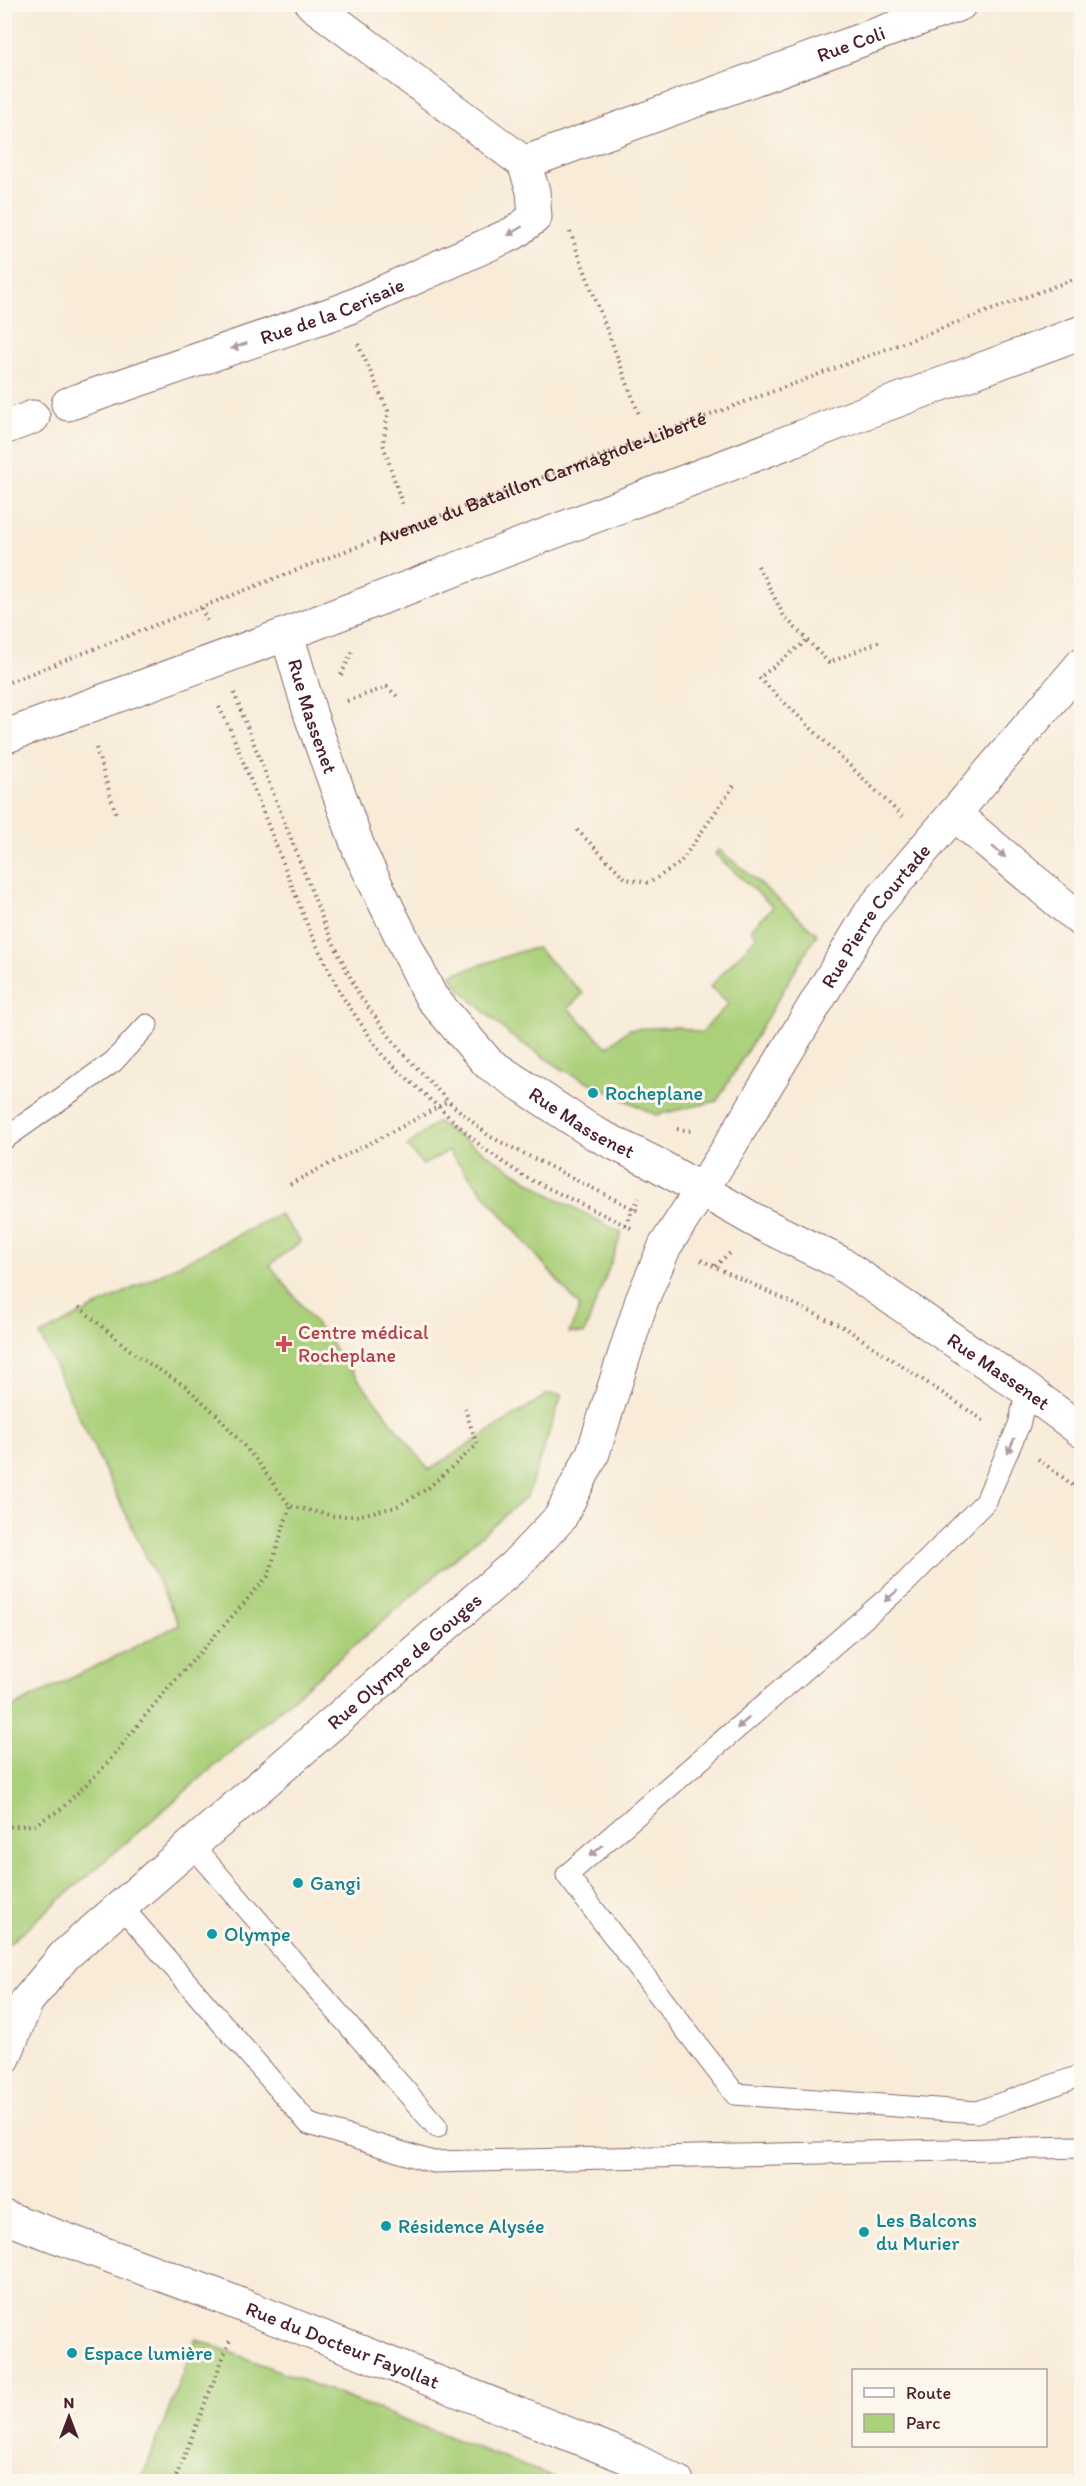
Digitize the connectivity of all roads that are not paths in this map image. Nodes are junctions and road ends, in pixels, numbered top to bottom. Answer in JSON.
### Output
{"nodes":[{"id":1,"x":312,"y":4,"type":"edge"},
{"id":2,"x":960,"y":4,"type":"edge"},
{"id":3,"x":524,"y":163,"type":"junction"},
{"id":4,"x":1082,"y":332,"type":"edge"},
{"id":5,"x":68,"y":404,"type":"dead end"},
{"id":6,"x":287,"y":634,"type":"junction"},
{"id":7,"x":1082,"y":664,"type":"edge"},
{"id":8,"x":4,"y":737,"type":"edge"},
{"id":9,"x":954,"y":814,"type":"junction"},
{"id":10,"x":1082,"y":921,"type":"edge"},
{"id":11,"x":147,"y":1025,"type":"dead end"},
{"id":12,"x":4,"y":1139,"type":"edge"},
{"id":13,"x":701,"y":1191,"type":"junction"},
{"id":14,"x":1027,"y":1389,"type":"junction"},
{"id":15,"x":1082,"y":1431,"type":"edge"},
{"id":16,"x":192,"y":1845,"type":"junction"},
{"id":17,"x":121,"y":1906,"type":"junction"},
{"id":18,"x":4,"y":2058,"type":"edge"},
{"id":19,"x":1082,"y":2075,"type":"edge"},
{"id":20,"x":437,"y":2127,"type":"dead end"},
{"id":21,"x":1079,"y":2147,"type":"dead end"},
{"id":22,"x":4,"y":2217,"type":"edge"},
{"id":23,"x":677,"y":2481,"type":"edge"}],
"edges":[{"from":1,"to":3,"type":"street"},
{"from":2,"to":3,"type":"street","name":"Rue Coli"},
{"from":3,"to":5,"type":"street","name":"Rue de la Cerisaie","one_way":true},
{"from":4,"to":6,"type":"street"},
{"from":6,"to":8,"type":"street"},
{"from":6,"to":13,"type":"street","name":"Rue Massenet"},
{"from":7,"to":9,"type":"street","name":"Rue Pierre Courtade"},
{"from":9,"to":10,"type":"street","one_way":true},
{"from":9,"to":13,"type":"street","name":"Rue Pierre Courtade"},
{"from":11,"to":12,"type":"lane"},
{"from":13,"to":14,"type":"street","name":"Rue Massenet"},
{"from":13,"to":16,"type":"street","name":"Rue Olympe de Gouges"},
{"from":14,"to":15,"type":"street","name":"Rue Massenet"},
{"from":14,"to":19,"type":"lane","one_way":true},
{"from":16,"to":17,"type":"street","name":"Rue Olympe de Gouges"},
{"from":16,"to":20,"type":"lane"},
{"from":17,"to":18,"type":"street","name":"Rue Olympe de Gouges"},
{"from":17,"to":21,"type":"lane"},
{"from":22,"to":23,"type":"street","name":"Rue du Docteur Fayollat"}]}
